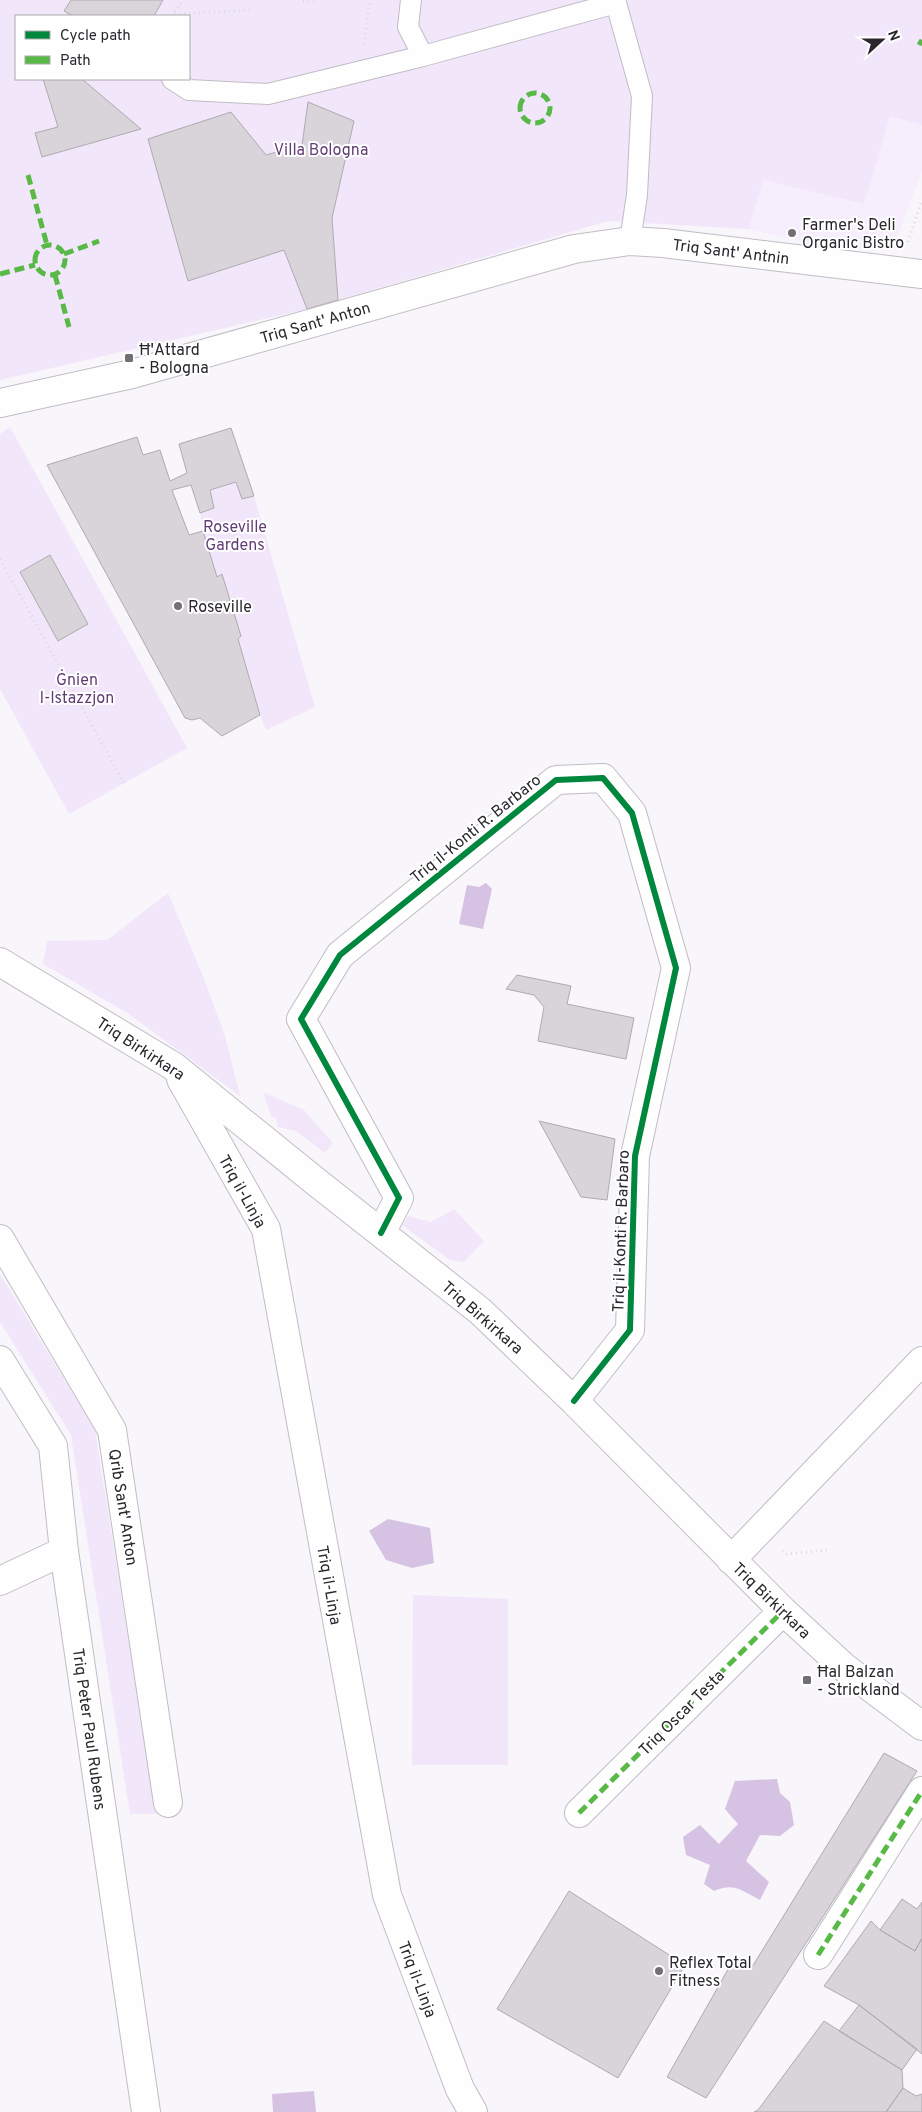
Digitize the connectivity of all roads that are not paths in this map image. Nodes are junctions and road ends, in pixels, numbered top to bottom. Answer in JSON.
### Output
{"nodes":[{"id":1,"x":411,"y":0,"type":"edge"},
{"id":2,"x":423,"y":56,"type":"junction"},
{"id":3,"x":174,"y":80,"type":"edge"},
{"id":4,"x":630,"y":241,"type":"junction"},
{"id":5,"x":910,"y":273,"type":"edge"},
{"id":6,"x":0,"y":403,"type":"edge"},
{"id":7,"x":0,"y":962,"type":"edge"},
{"id":8,"x":173,"y":1066,"type":"junction"},
{"id":9,"x":381,"y":1233,"type":"junction"},
{"id":10,"x":0,"y":1239,"type":"edge"},
{"id":11,"x":0,"y":1360,"type":"edge"},
{"id":12,"x":922,"y":1361,"type":"edge"},
{"id":13,"x":574,"y":1401,"type":"junction"},
{"id":14,"x":64,"y":1550,"type":"junction"},
{"id":15,"x":731,"y":1560,"type":"junction"},
{"id":16,"x":0,"y":1581,"type":"edge"},
{"id":17,"x":783,"y":1611,"type":"junction"},
{"id":18,"x":922,"y":1726,"type":"edge"},
{"id":19,"x":922,"y":1792,"type":"edge"},
{"id":20,"x":168,"y":1803,"type":"dead end"},
{"id":21,"x":579,"y":1813,"type":"dead end"},
{"id":22,"x":818,"y":1955,"type":"dead end"},
{"id":23,"x":146,"y":2112,"type":"edge"},
{"id":24,"x":473,"y":2112,"type":"edge"}],
"edges":[{"from":1,"to":2,"type":"lane"},
{"from":2,"to":3,"type":"lane"},
{"from":2,"to":4,"type":"lane"},
{"from":4,"to":5,"type":"street","name":"Triq Sant' Antnin"},
{"from":4,"to":6,"type":"street","name":"Triq Sant' Anton"},
{"from":7,"to":8,"type":"street","name":"Triq Birkirkara"},
{"from":8,"to":9,"type":"street","name":"Triq Birkirkara"},
{"from":8,"to":24,"type":"street","name":"Triq il-Linja"},
{"from":9,"to":13,"type":"street","name":"Triq Birkirkara"},
{"from":9,"to":13,"type":"street","name":"Triq il-Konti R. Barbaro"},
{"from":10,"to":20,"type":"street","name":"Qrib Sant' Anton"},
{"from":11,"to":14,"type":"street","name":"Triq Peter Paul Rubens"},
{"from":12,"to":15,"type":"street"},
{"from":13,"to":15,"type":"street","name":"Triq Birkirkara"},
{"from":14,"to":16,"type":"street"},
{"from":14,"to":23,"type":"street","name":"Triq Peter Paul Rubens"},
{"from":15,"to":17,"type":"street","name":"Triq Birkirkara"},
{"from":17,"to":18,"type":"street","name":"Triq Birkirkara"},
{"from":17,"to":21,"type":"street","name":"Triq Oscar Testa"},
{"from":19,"to":22,"type":"street"}]}
